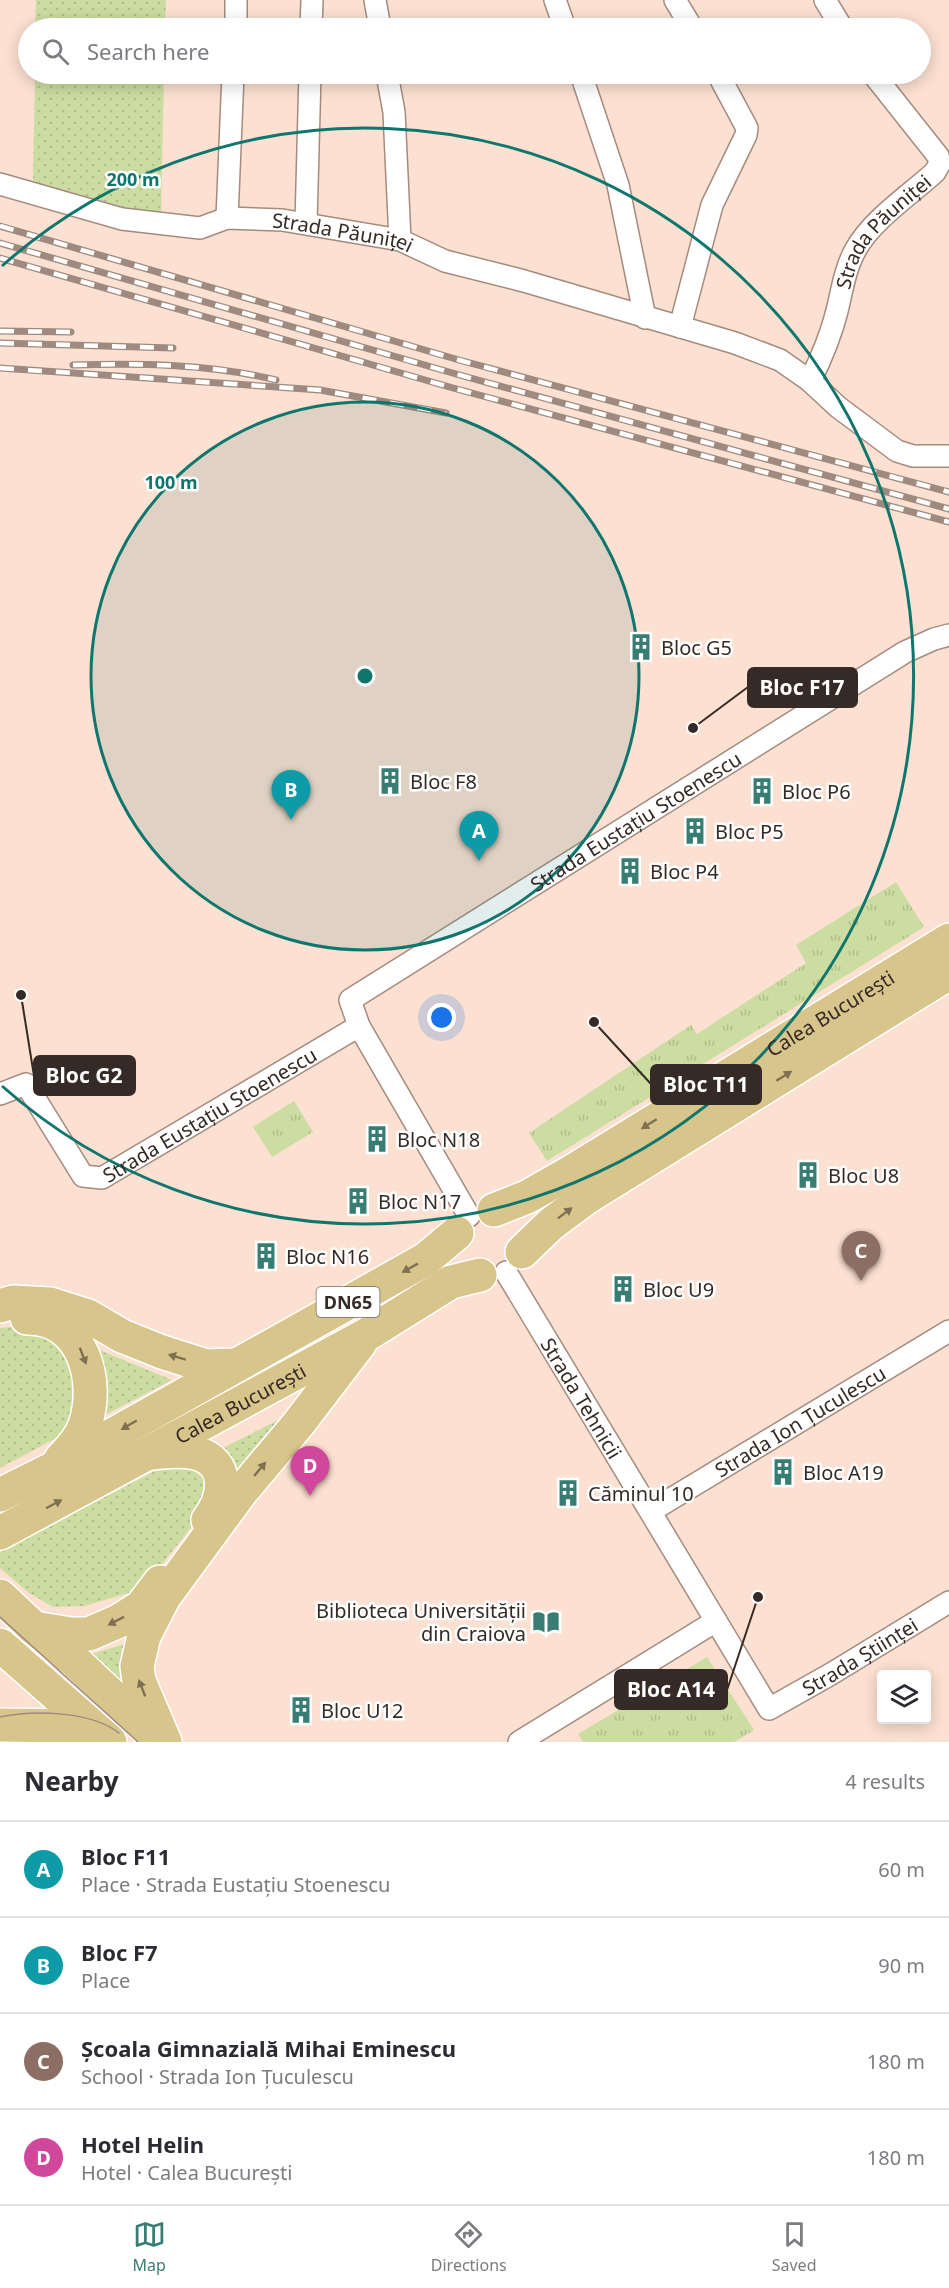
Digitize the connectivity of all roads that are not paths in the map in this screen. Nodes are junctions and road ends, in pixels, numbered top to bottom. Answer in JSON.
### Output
{"nodes":[{"id":1,"x":236,"y":0,"type":"edge"},
{"id":2,"x":312,"y":0,"type":"edge"},
{"id":3,"x":375,"y":0,"type":"edge"},
{"id":4,"x":555,"y":0,"type":"edge"},
{"id":5,"x":675,"y":0,"type":"edge"},
{"id":6,"x":825,"y":0,"type":"edge"},
{"id":7,"x":236,"y":18,"type":"edge"},
{"id":8,"x":311,"y":18,"type":"edge"},
{"id":9,"x":378,"y":18,"type":"edge"},
{"id":10,"x":561,"y":18,"type":"edge"},
{"id":11,"x":686,"y":18,"type":"edge"},
{"id":12,"x":836,"y":18,"type":"edge"},
{"id":13,"x":233,"y":84,"type":"edge"},
{"id":14,"x":310,"y":84,"type":"edge"},
{"id":15,"x":389,"y":84,"type":"edge"},
{"id":16,"x":584,"y":84,"type":"edge"},
{"id":17,"x":723,"y":84,"type":"edge"},
{"id":18,"x":881,"y":84,"type":"edge"},
{"id":19,"x":0,"y":184,"type":"edge"},
{"id":20,"x":226,"y":218,"type":"junction"},
{"id":21,"x":306,"y":223,"type":"junction"},
{"id":22,"x":400,"y":240,"type":"junction"},
{"id":23,"x":645,"y":318,"type":"junction"},
{"id":24,"x":680,"y":327,"type":"junction"},
{"id":25,"x":810,"y":381,"type":"junction"},
{"id":26,"x":949,"y":456,"type":"edge"},
{"id":27,"x":949,"y":635,"type":"edge"},
{"id":28,"x":949,"y":940,"type":"edge"},
{"id":29,"x":949,"y":973,"type":"edge"},
{"id":30,"x":359,"y":1026,"type":"junction"},
{"id":31,"x":0,"y":1094,"type":"edge"},
{"id":32,"x":473,"y":1220,"type":"junction"},
{"id":33,"x":503,"y":1266,"type":"junction"},
{"id":34,"x":0,"y":1306,"type":"edge"},
{"id":35,"x":0,"y":1319,"type":"edge"},
{"id":36,"x":949,"y":1331,"type":"edge"},
{"id":37,"x":366,"y":1335,"type":"junction"},
{"id":38,"x":234,"y":1365,"type":"junction"},
{"id":39,"x":149,"y":1453,"type":"junction"},
{"id":40,"x":52,"y":1469,"type":"junction"},
{"id":41,"x":0,"y":1495,"type":"edge"},
{"id":42,"x":651,"y":1511,"type":"junction"},
{"id":43,"x":1,"y":1532,"type":"edge"},
{"id":44,"x":0,"y":1596,"type":"edge"},
{"id":45,"x":949,"y":1602,"type":"edge"},
{"id":46,"x":716,"y":1621,"type":"junction"},
{"id":47,"x":34,"y":1628,"type":"junction"},
{"id":48,"x":0,"y":1645,"type":"edge"},
{"id":49,"x":769,"y":1709,"type":"joint"},
{"id":50,"x":0,"y":1725,"type":"edge"},
{"id":51,"x":106,"y":1738,"type":"edge"},
{"id":52,"x":164,"y":1742,"type":"edge"},
{"id":53,"x":519,"y":1742,"type":"edge"}],
"edges":[{"from":1,"to":7,"type":"street"},
{"from":2,"to":8,"type":"street"},
{"from":3,"to":9,"type":"street"},
{"from":4,"to":10,"type":"street"},
{"from":5,"to":11,"type":"street"},
{"from":6,"to":12,"type":"street"},
{"from":13,"to":20,"type":"street"},
{"from":14,"to":21,"type":"street"},
{"from":15,"to":22,"type":"street"},
{"from":16,"to":23,"type":"street"},
{"from":17,"to":24,"type":"street"},
{"from":18,"to":25,"type":"street","name":"Strada Păuniței"},
{"from":19,"to":20,"type":"street","name":"Strada Păuniței"},
{"from":20,"to":21,"type":"street","name":"Strada Păuniței"},
{"from":21,"to":22,"type":"street","name":"Strada Păuniței"},
{"from":22,"to":23,"type":"street","name":"Strada Păuniței"},
{"from":23,"to":24,"type":"street","name":"Strada Păuniței"},
{"from":24,"to":25,"type":"street","name":"Strada Păuniței"},
{"from":25,"to":26,"type":"street","name":"Strada Păuniței"},
{"from":27,"to":30,"type":"street","name":"Strada Eustațiu Stoenescu"},
{"from":28,"to":32,"type":"main road","name":"Calea București","number":"DN65","one_way":true},
{"from":33,"to":29,"type":"main road","name":"Calea București","one_way":true},
{"from":30,"to":31,"type":"street","name":"Strada Eustațiu Stoenescu"},
{"from":30,"to":32,"type":"street","name":"Strada Eustațiu Stoenescu"},
{"from":32,"to":33,"type":"main road"},
{"from":32,"to":33,"type":"main road"},
{"from":32,"to":38,"type":"main road","name":"Calea București","number":"DN65","one_way":true},
{"from":33,"to":37,"type":"main road","name":"Calea București","number":"DN65"},
{"from":33,"to":42,"type":"street","name":"Strada Tehnicii"},
{"from":38,"to":34,"type":"main road","one_way":true},
{"from":35,"to":40,"type":"main road","one_way":true},
{"from":36,"to":42,"type":"street","name":"Strada Ion Țuculescu"},
{"from":37,"to":39,"type":"main road","name":"Calea București","number":"DN65"},
{"from":52,"to":37,"type":"main road","one_way":true},
{"from":38,"to":40,"type":"main road","name":"Calea București","number":"DN65","one_way":true},
{"from":43,"to":39,"type":"main road","name":"Calea București","number":"DN65","one_way":true},
{"from":39,"to":47,"type":"main road","one_way":true},
{"from":40,"to":41,"type":"main road","name":"Calea București"},
{"from":42,"to":46,"type":"street","name":"Strada Tehnicii"},
{"from":44,"to":47,"type":"main road"},
{"from":45,"to":49,"type":"street","name":"Strada Științei"},
{"from":46,"to":49,"type":"street","name":"Strada Tehnicii"},
{"from":46,"to":53,"type":"street"},
{"from":47,"to":52,"type":"main road"},
{"from":48,"to":51,"type":"main road"},
{"from":50,"to":51,"type":"main road"}]}
